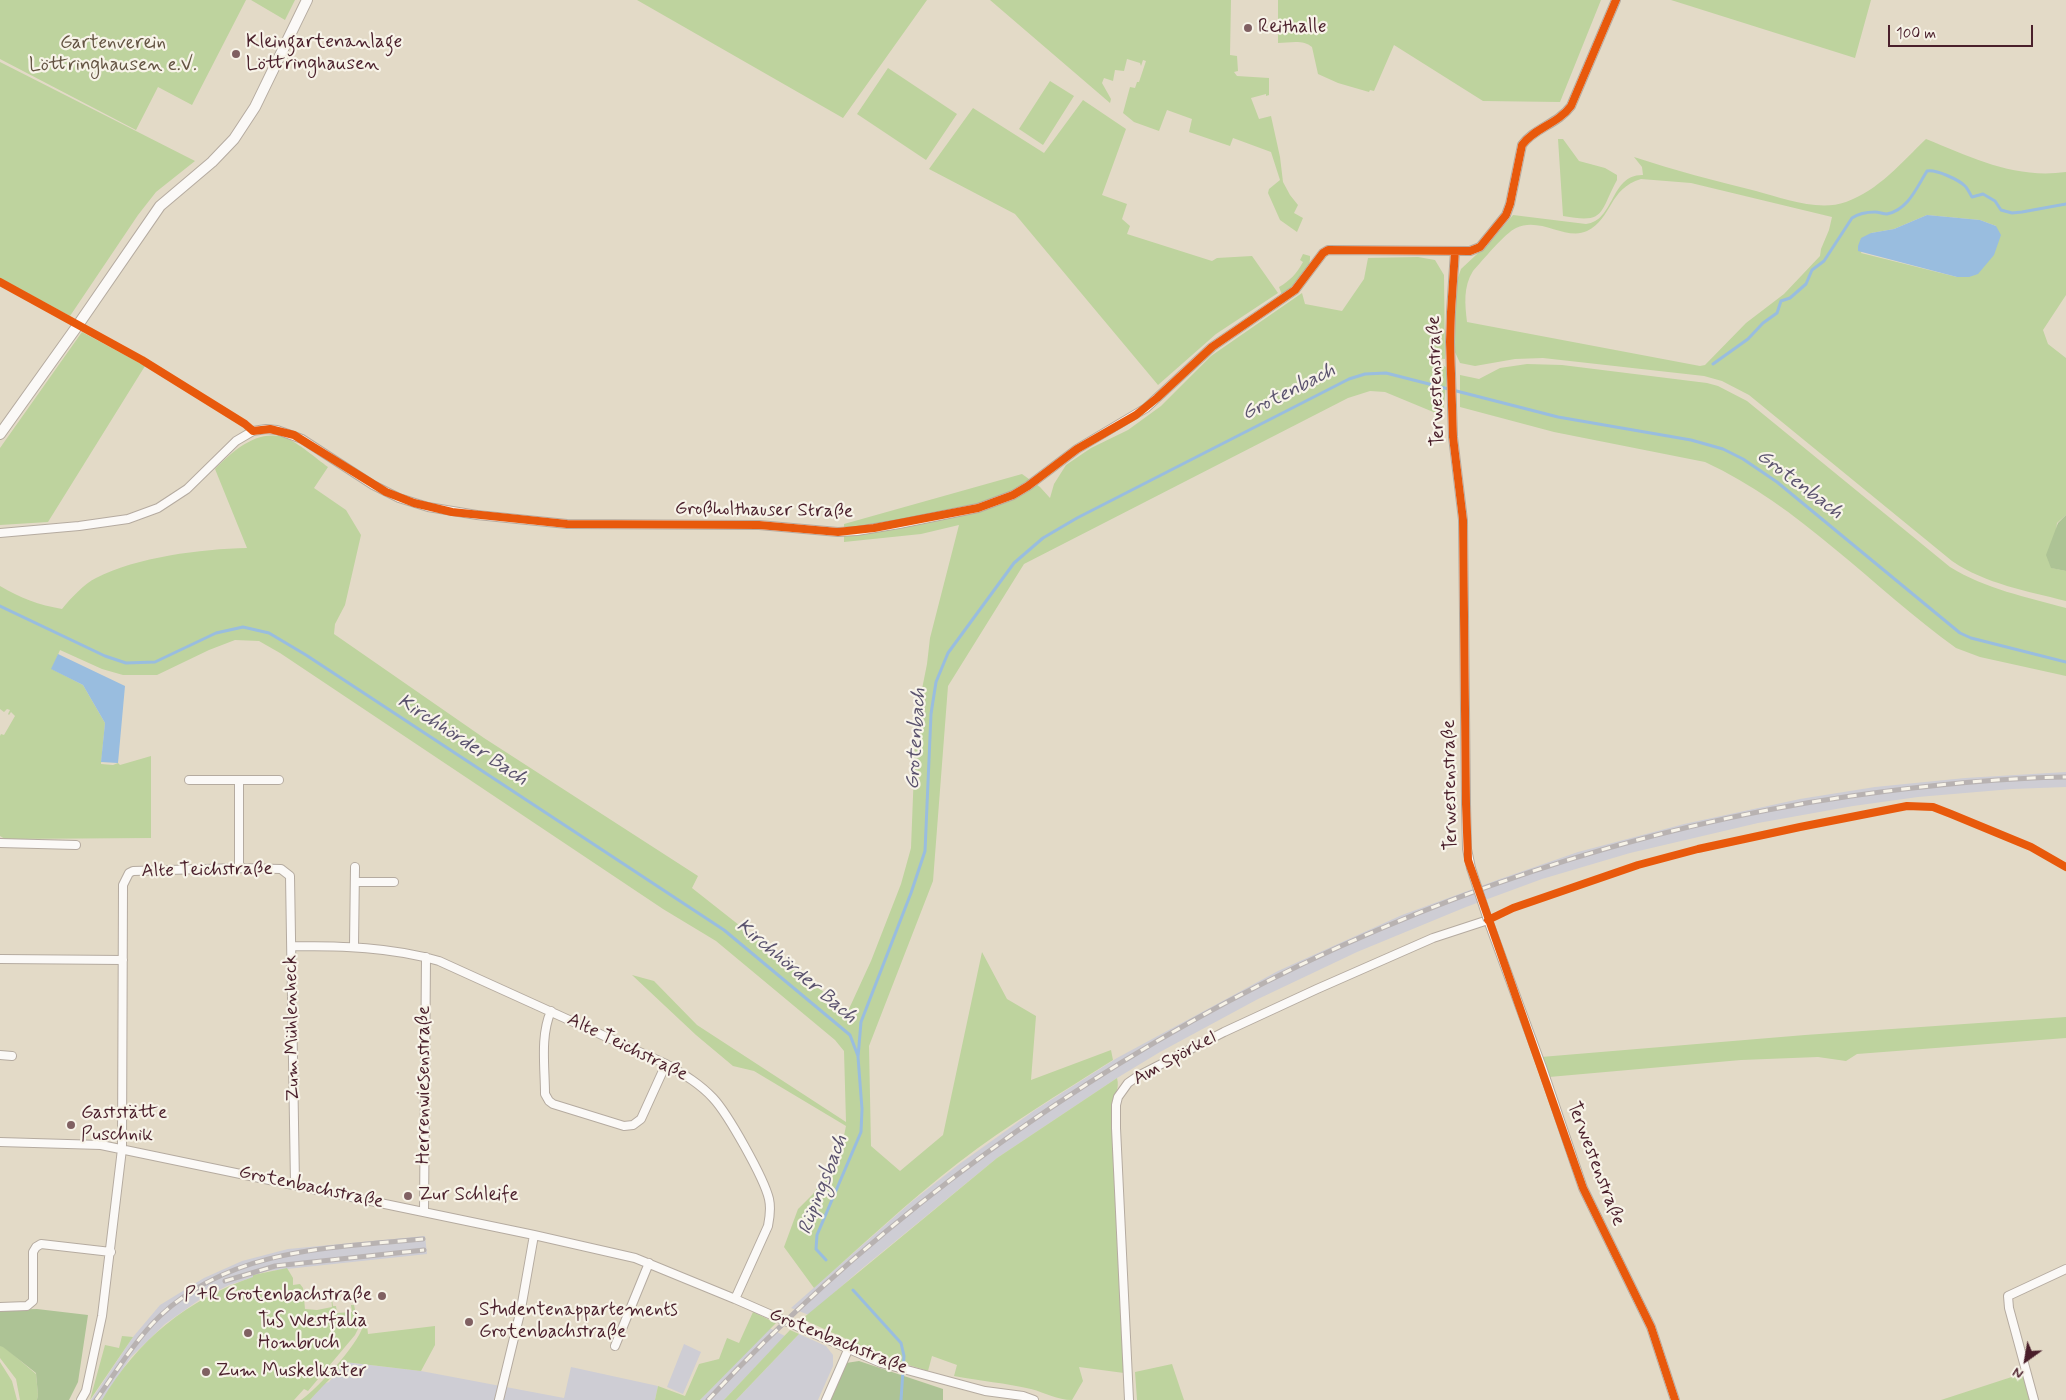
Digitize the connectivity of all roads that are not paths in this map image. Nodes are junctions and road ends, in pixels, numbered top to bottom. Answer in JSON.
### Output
{"nodes":[{"id":1,"x":307,"y":0,"type":"edge"},
{"id":2,"x":1616,"y":0,"type":"edge"},
{"id":3,"x":1455,"y":252,"type":"junction"},
{"id":4,"x":0,"y":434,"type":"edge"},
{"id":5,"x":0,"y":532,"type":"edge"},
{"id":6,"x":189,"y":780,"type":"dead end"},
{"id":7,"x":239,"y":780,"type":"junction"},
{"id":8,"x":279,"y":780,"type":"dead end"},
{"id":9,"x":0,"y":842,"type":"edge"},
{"id":10,"x":76,"y":845,"type":"dead end"},
{"id":11,"x":355,"y":867,"type":"dead end"},
{"id":12,"x":239,"y":868,"type":"junction"},
{"id":13,"x":288,"y":872,"type":"joint"},
{"id":14,"x":354,"y":882,"type":"junction"},
{"id":15,"x":394,"y":882,"type":"dead end"},
{"id":16,"x":1488,"y":920,"type":"junction"},
{"id":17,"x":292,"y":946,"type":"junction"},
{"id":18,"x":354,"y":946,"type":"junction"},
{"id":19,"x":426,"y":957,"type":"junction"},
{"id":20,"x":0,"y":959,"type":"edge"},
{"id":21,"x":123,"y":960,"type":"junction"},
{"id":22,"x":551,"y":1011,"type":"junction"},
{"id":23,"x":0,"y":1055,"type":"edge"},
{"id":24,"x":12,"y":1056,"type":"dead end"},
{"id":25,"x":666,"y":1064,"type":"junction"},
{"id":26,"x":0,"y":1142,"type":"edge"},
{"id":27,"x":122,"y":1149,"type":"junction"},
{"id":28,"x":295,"y":1184,"type":"junction"},
{"id":29,"x":424,"y":1212,"type":"junction"},
{"id":30,"x":534,"y":1235,"type":"junction"},
{"id":31,"x":111,"y":1252,"type":"junction"},
{"id":32,"x":649,"y":1263,"type":"junction"},
{"id":33,"x":2066,"y":1270,"type":"edge"},
{"id":34,"x":735,"y":1299,"type":"junction"},
{"id":35,"x":0,"y":1307,"type":"edge"},
{"id":36,"x":615,"y":1346,"type":"dead end"},
{"id":37,"x":848,"y":1350,"type":"junction"},
{"id":38,"x":81,"y":1400,"type":"edge"},
{"id":39,"x":498,"y":1400,"type":"edge"},
{"id":40,"x":826,"y":1400,"type":"edge"},
{"id":41,"x":1034,"y":1400,"type":"edge"},
{"id":42,"x":1129,"y":1400,"type":"edge"},
{"id":43,"x":1675,"y":1400,"type":"edge"},
{"id":44,"x":2034,"y":1400,"type":"edge"}],
"edges":[{"from":1,"to":4,"type":"street"},
{"from":2,"to":3,"type":"street","name":"Großholthauser Straße"},
{"from":3,"to":5,"type":"street","name":"Großholthauser Straße"},
{"from":3,"to":16,"type":"street","name":"Terwestenstraße","bridge":true},
{"from":6,"to":7,"type":"street"},
{"from":7,"to":8,"type":"street"},
{"from":7,"to":12,"type":"street"},
{"from":9,"to":10,"type":"street"},
{"from":11,"to":14,"type":"street"},
{"from":12,"to":13,"type":"street","name":"Alte Teichstraße"},
{"from":12,"to":21,"type":"street","name":"Alte Teichstraße"},
{"from":13,"to":17,"type":"street","name":"Zum Mühlenheck"},
{"from":14,"to":15,"type":"street"},
{"from":14,"to":18,"type":"street"},
{"from":16,"to":42,"type":"street","name":"Am Spörkel"},
{"from":16,"to":43,"type":"street","name":"Terwestenstraße"},
{"from":17,"to":18,"type":"street","name":"Alte Teichstraße"},
{"from":17,"to":28,"type":"street","name":"Zum Mühlenheck"},
{"from":18,"to":19,"type":"street","name":"Alte Teichstraße"},
{"from":19,"to":22,"type":"street","name":"Alte Teichstraße"},
{"from":19,"to":29,"type":"street","name":"Herrenwiesenstraße"},
{"from":20,"to":21,"type":"street"},
{"from":21,"to":27,"type":"street"},
{"from":22,"to":25,"type":"street","name":"Alte Teichstraße"},
{"from":22,"to":25,"type":"street"},
{"from":23,"to":24,"type":"street"},
{"from":25,"to":34,"type":"street","name":"Alte Teichstraße"},
{"from":26,"to":27,"type":"street","name":"Grotenbachstraße"},
{"from":27,"to":28,"type":"street","name":"Grotenbachstraße"},
{"from":27,"to":31,"type":"street"},
{"from":28,"to":29,"type":"street","name":"Grotenbachstraße"},
{"from":29,"to":30,"type":"street","name":"Grotenbachstraße"},
{"from":30,"to":32,"type":"street","name":"Grotenbachstraße"},
{"from":30,"to":39,"type":"street"},
{"from":31,"to":35,"type":"street"},
{"from":31,"to":38,"type":"street"},
{"from":32,"to":34,"type":"street","name":"Grotenbachstraße"},
{"from":32,"to":36,"type":"street"},
{"from":33,"to":44,"type":"street"},
{"from":34,"to":37,"type":"street","name":"Grotenbachstraße"},
{"from":37,"to":40,"type":"street"},
{"from":37,"to":41,"type":"street","name":"Grotenbachstraße"}]}
